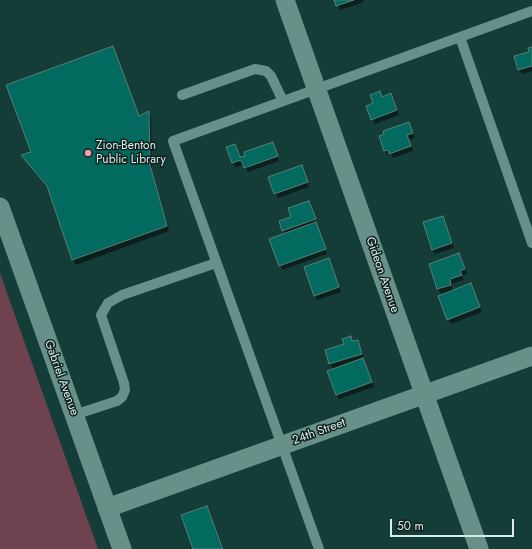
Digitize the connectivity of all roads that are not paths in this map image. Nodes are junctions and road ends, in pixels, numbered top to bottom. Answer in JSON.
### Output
{"nodes":[{"id":1,"x":285,"y":0,"type":"edge"},
{"id":2,"x":532,"y":11,"type":"edge"},
{"id":3,"x":460,"y":37,"type":"junction"},
{"id":4,"x":316,"y":89,"type":"junction"},
{"id":5,"x":182,"y":95,"type":"dead end"},
{"id":6,"x":283,"y":101,"type":"junction"},
{"id":7,"x":0,"y":207,"type":"edge"},
{"id":8,"x":532,"y":243,"type":"edge"},
{"id":9,"x":216,"y":263,"type":"junction"},
{"id":10,"x":532,"y":356,"type":"edge"},
{"id":11,"x":424,"y":394,"type":"junction"},
{"id":12,"x":74,"y":415,"type":"junction"},
{"id":13,"x":281,"y":445,"type":"junction"},
{"id":14,"x":107,"y":508,"type":"junction"},
{"id":15,"x":122,"y":549,"type":"edge"},
{"id":16,"x":319,"y":549,"type":"edge"},
{"id":17,"x":479,"y":549,"type":"edge"}],
"edges":[{"from":1,"to":4,"type":"street","name":"Gideon Avenue"},
{"from":2,"to":3,"type":"lane"},
{"from":3,"to":4,"type":"lane"},
{"from":3,"to":8,"type":"lane"},
{"from":4,"to":6,"type":"lane"},
{"from":4,"to":11,"type":"street","name":"Gideon Avenue"},
{"from":5,"to":6,"type":"lane"},
{"from":6,"to":9,"type":"lane"},
{"from":7,"to":12,"type":"street","name":"Gabriel Avenue"},
{"from":9,"to":12,"type":"lane"},
{"from":9,"to":13,"type":"lane"},
{"from":10,"to":11,"type":"street","name":"24th Street"},
{"from":11,"to":13,"type":"street","name":"24th Street"},
{"from":11,"to":17,"type":"street","name":"Gideon Avenue"},
{"from":12,"to":14,"type":"street","name":"Gabriel Avenue"},
{"from":13,"to":14,"type":"street","name":"24th Street"},
{"from":13,"to":16,"type":"lane"},
{"from":14,"to":15,"type":"street","name":"Gabriel Avenue"}]}
